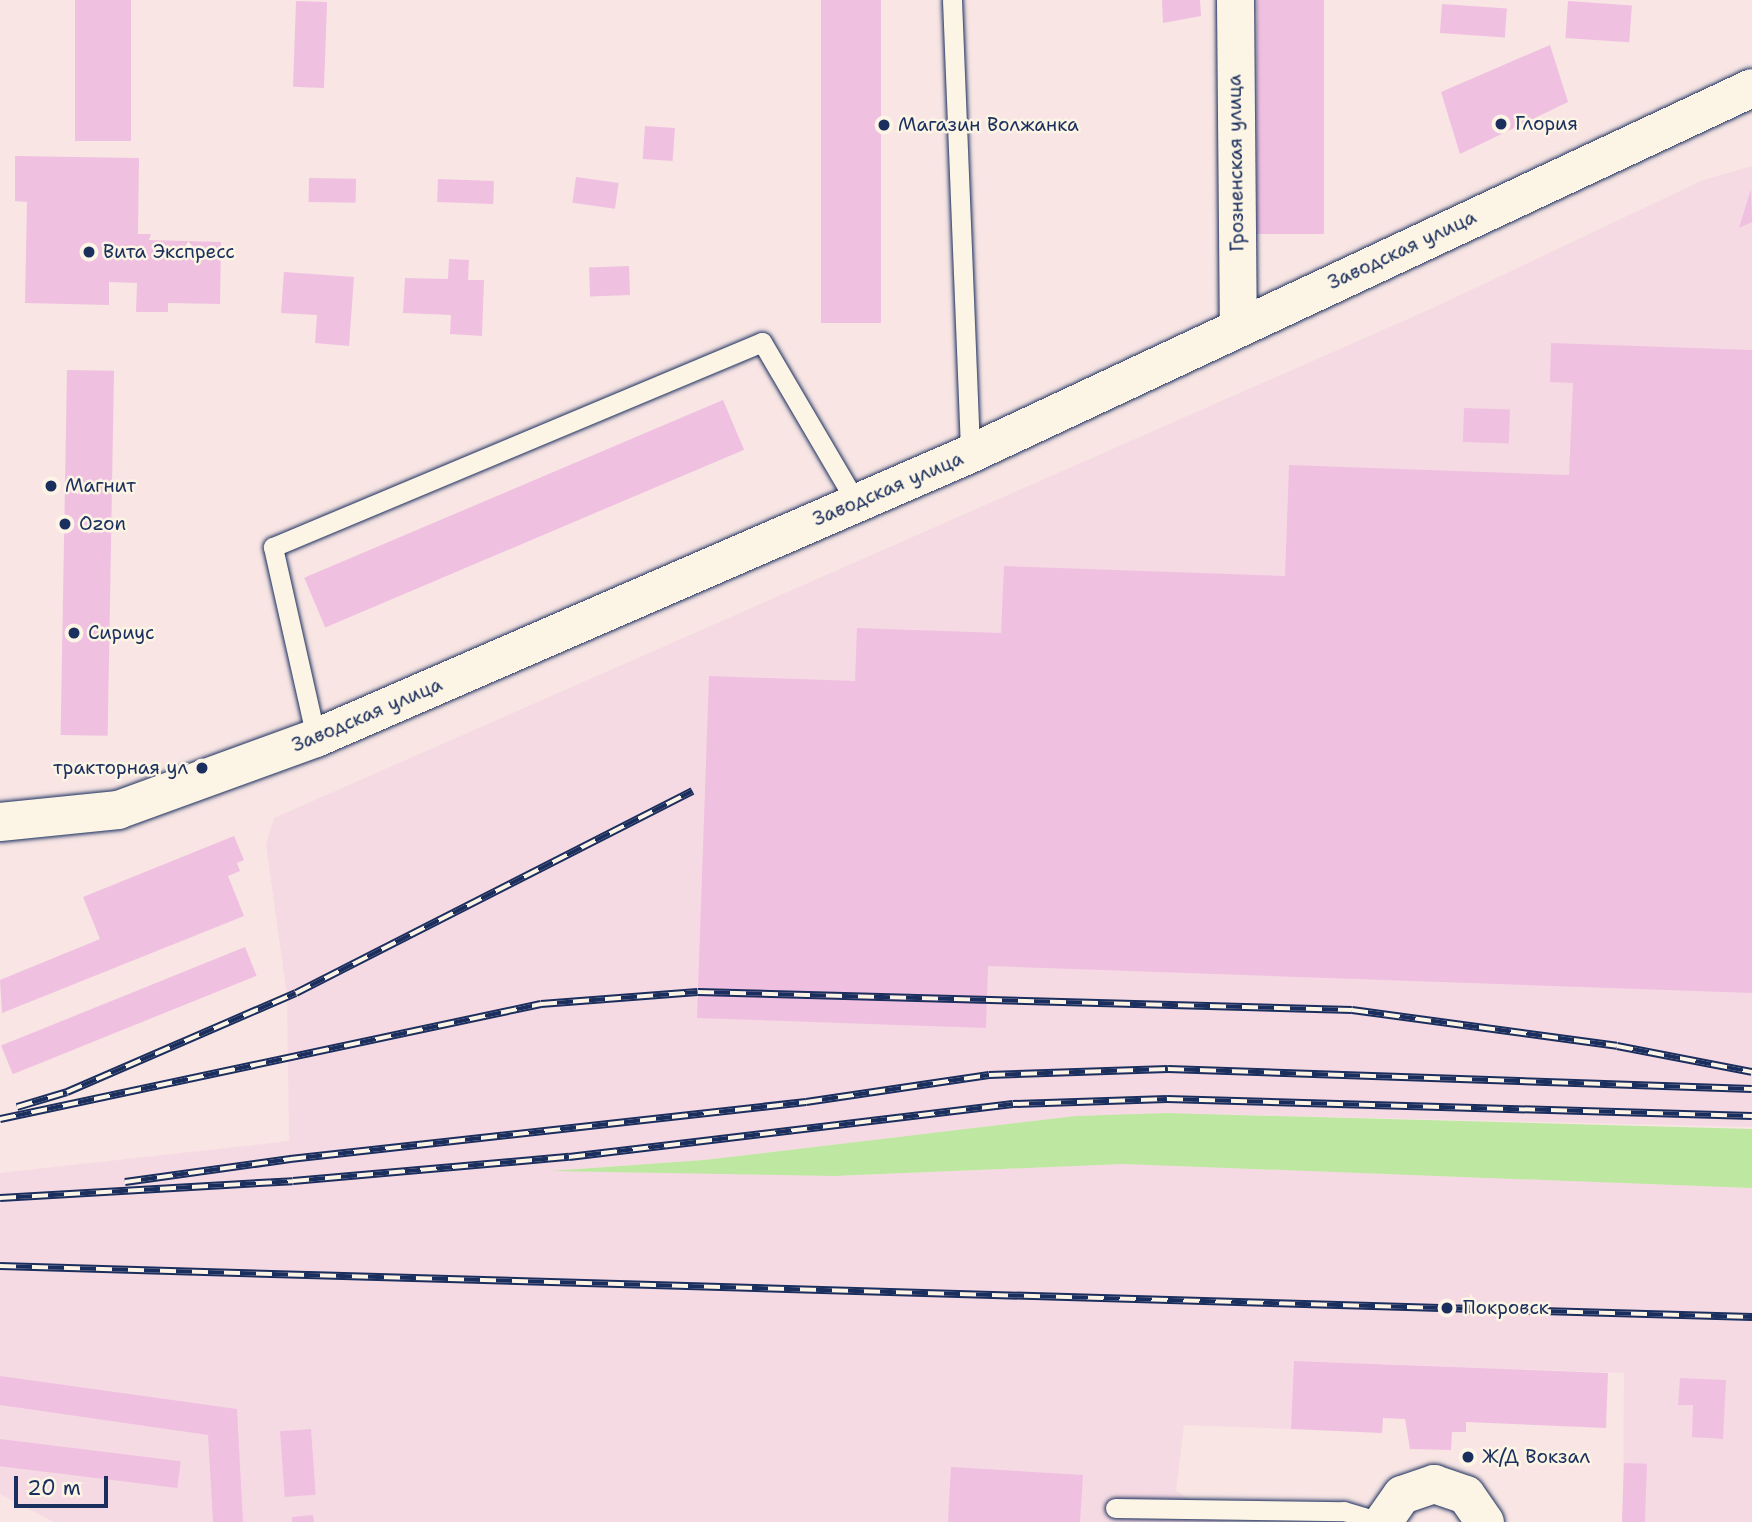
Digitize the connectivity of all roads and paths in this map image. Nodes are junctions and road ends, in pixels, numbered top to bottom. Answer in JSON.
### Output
{"nodes":[{"id":1,"x":952,"y":0,"type":"edge"},
{"id":2,"x":1235,"y":0,"type":"edge"},
{"id":3,"x":1752,"y":88,"type":"edge"},
{"id":4,"x":1238,"y":325,"type":"junction"},
{"id":5,"x":970,"y":454,"type":"junction"},
{"id":6,"x":856,"y":502,"type":"junction"},
{"id":7,"x":316,"y":738,"type":"junction"},
{"id":8,"x":0,"y":822,"type":"edge"},
{"id":9,"x":1115,"y":1508,"type":"dead end"},
{"id":10,"x":1382,"y":1522,"type":"edge"},
{"id":11,"x":1485,"y":1522,"type":"edge"}],
"edges":[{"from":1,"to":5,"type":"lane"},
{"from":2,"to":4,"type":"street","name":"Грозненская улица"},
{"from":3,"to":4,"type":"street","name":"Заводская улица"},
{"from":4,"to":5,"type":"street","name":"Заводская улица"},
{"from":5,"to":6,"type":"street","name":"Заводская улица"},
{"from":6,"to":7,"type":"street","name":"Заводская улица"},
{"from":6,"to":7,"type":"lane"},
{"from":7,"to":8,"type":"street","name":"Заводская улица"},
{"from":9,"to":10,"type":"lane"},
{"from":10,"to":11,"type":"street"}]}
